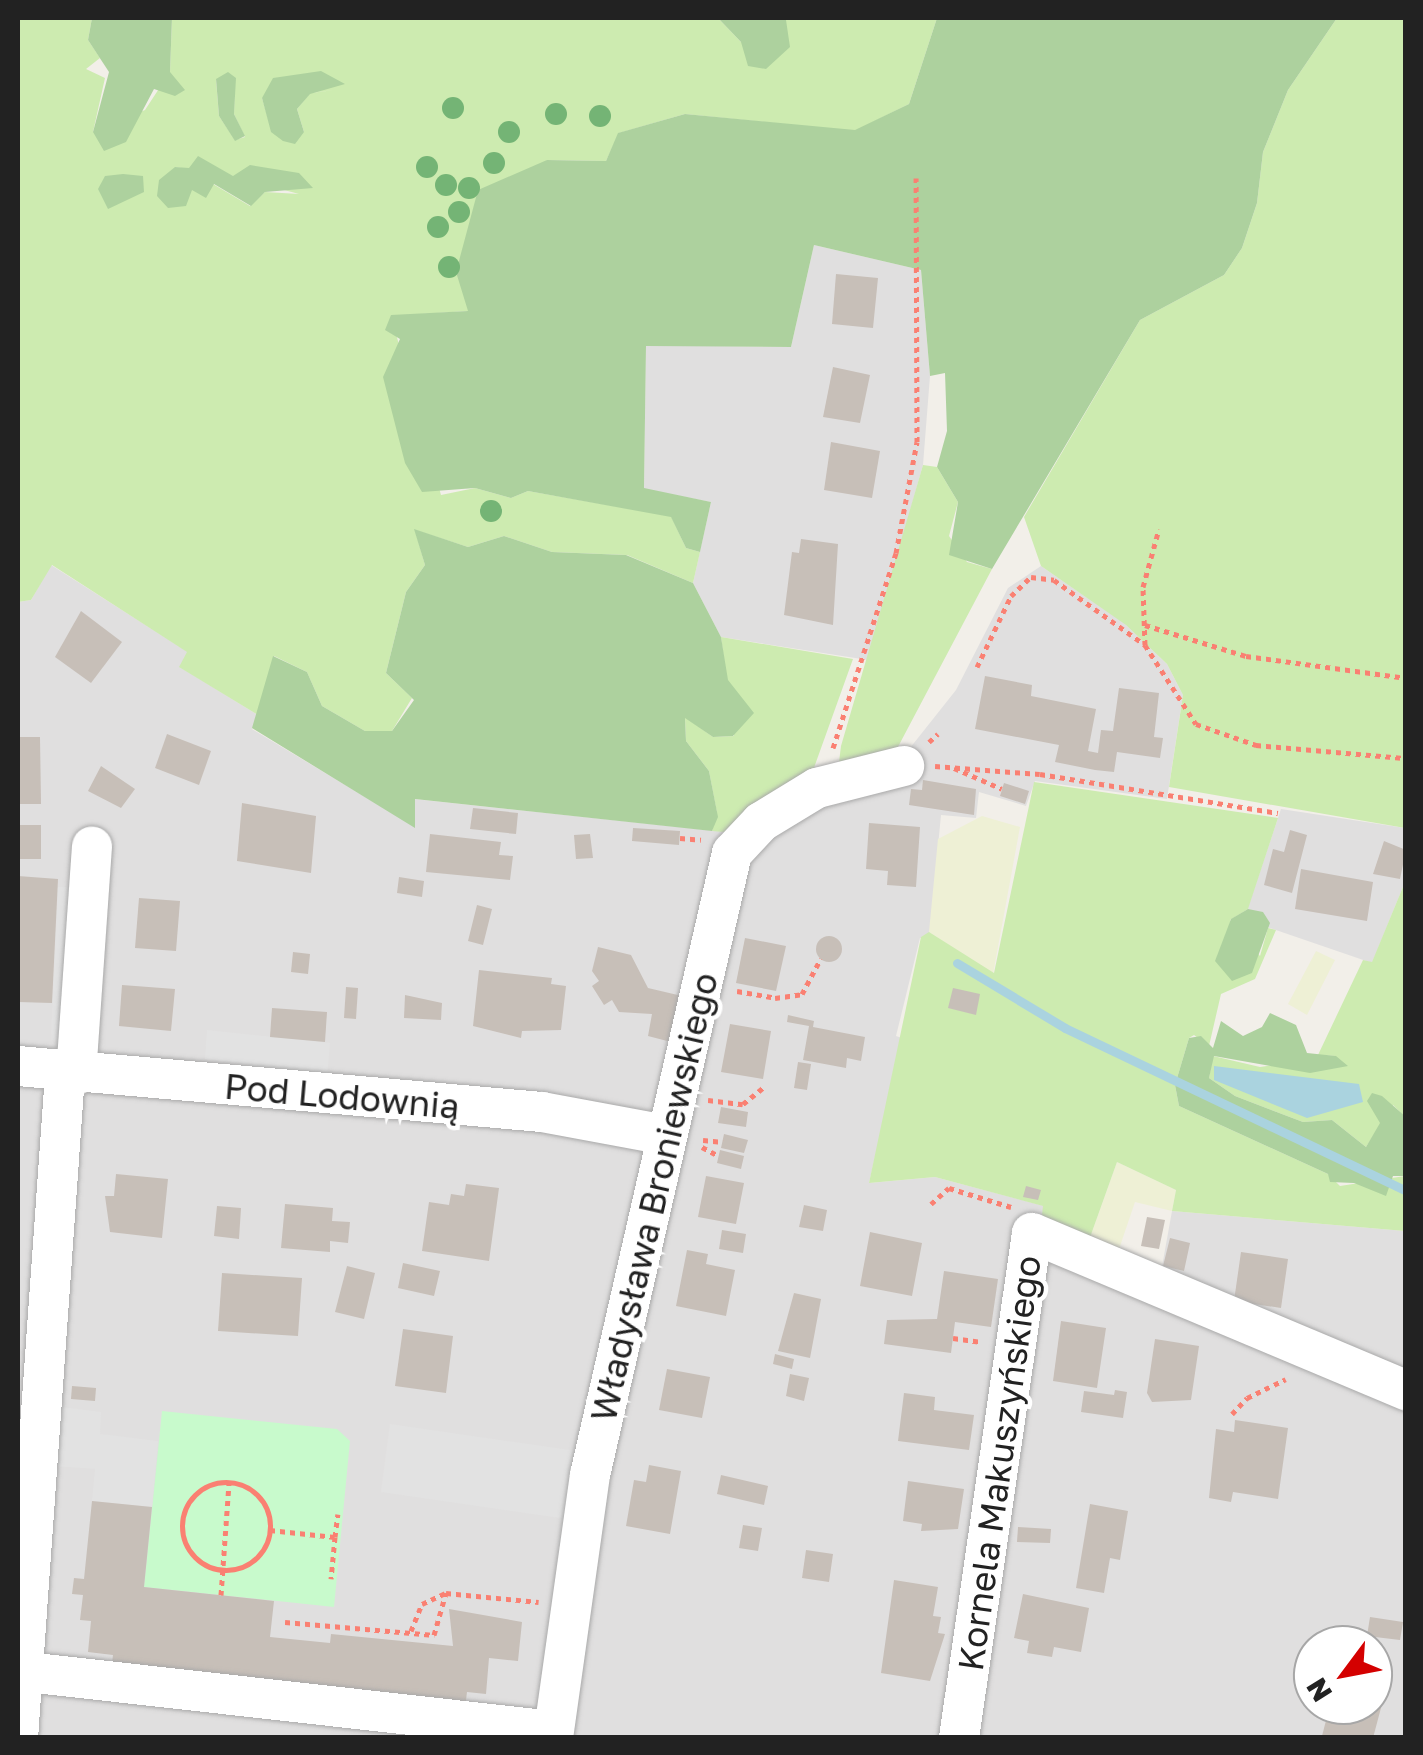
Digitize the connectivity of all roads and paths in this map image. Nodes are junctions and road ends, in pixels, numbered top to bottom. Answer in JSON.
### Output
{"nodes":[{"id":1,"x":916,"y":178,"type":"dead end"},
{"id":2,"x":1160,"y":529,"type":"dead end"},
{"id":3,"x":1145,"y":625,"type":"junction"},
{"id":4,"x":1145,"y":644,"type":"junction"},
{"id":5,"x":976,"y":667,"type":"dead end"},
{"id":6,"x":1406,"y":678,"type":"edge"},
{"id":7,"x":938,"y":734,"type":"dead end"},
{"id":8,"x":1406,"y":758,"type":"edge"},
{"id":9,"x":904,"y":766,"type":"junction"},
{"id":10,"x":949,"y":766,"type":"junction"},
{"id":11,"x":817,"y":788,"type":"junction"},
{"id":12,"x":1002,"y":789,"type":"dead end"},
{"id":13,"x":1278,"y":813,"type":"dead end"},
{"id":14,"x":92,"y":846,"type":"dead end"},
{"id":15,"x":821,"y":959,"type":"dead end"},
{"id":16,"x":726,"y":989,"type":"dead end"},
{"id":17,"x":18,"y":1066,"type":"edge"},
{"id":18,"x":70,"y":1074,"type":"junction"},
{"id":19,"x":764,"y":1087,"type":"dead end"},
{"id":20,"x":677,"y":1091,"type":"junction"},
{"id":21,"x":666,"y":1134,"type":"junction"},
{"id":22,"x":931,"y":1204,"type":"dead end"},
{"id":23,"x":1032,"y":1232,"type":"junction"},
{"id":24,"x":35,"y":1287,"type":"edge"},
{"id":25,"x":1406,"y":1390,"type":"edge"},
{"id":26,"x":230,"y":1482,"type":"junction"},
{"id":27,"x":338,"y":1514,"type":"dead end"},
{"id":28,"x":270,"y":1530,"type":"junction"},
{"id":29,"x":336,"y":1537,"type":"junction"},
{"id":30,"x":222,"y":1570,"type":"junction"},
{"id":31,"x":331,"y":1579,"type":"dead end"},
{"id":32,"x":446,"y":1593,"type":"junction"},
{"id":33,"x":221,"y":1595,"type":"dead end"},
{"id":34,"x":572,"y":1605,"type":"junction"},
{"id":35,"x":285,"y":1622,"type":"dead end"},
{"id":36,"x":411,"y":1632,"type":"junction"},
{"id":37,"x":20,"y":1672,"type":"edge"},
{"id":38,"x":553,"y":1734,"type":"edge"},
{"id":39,"x":18,"y":1738,"type":"edge"},
{"id":40,"x":959,"y":1738,"type":"edge"}],
"edges":[{"from":1,"to":11,"type":"path"},
{"from":2,"to":3,"type":"path"},
{"from":3,"to":4,"type":"path"},
{"from":3,"to":6,"type":"path"},
{"from":4,"to":5,"type":"path"},
{"from":4,"to":8,"type":"path"},
{"from":7,"to":9,"type":"path"},
{"from":9,"to":10,"type":"path"},
{"from":9,"to":11,"type":"street","name":"Władysława Broniewskiego"},
{"from":10,"to":12,"type":"path"},
{"from":10,"to":13,"type":"path"},
{"from":11,"to":20,"type":"street","name":"Władysława Broniewskiego"},
{"from":14,"to":18,"type":"street"},
{"from":15,"to":16,"type":"path"},
{"from":17,"to":18,"type":"street","name":"Pod Lodownią"},
{"from":18,"to":21,"type":"street","name":"Pod Lodownią"},
{"from":18,"to":24,"type":"street"},
{"from":19,"to":20,"type":"path"},
{"from":20,"to":21,"type":"street","name":"Władysława Broniewskiego"},
{"from":21,"to":34,"type":"street","name":"Władysława Broniewskiego"},
{"from":22,"to":23,"type":"path"},
{"from":23,"to":25,"type":"street","name":"Kornela Makuszyńskiego"},
{"from":23,"to":40,"type":"street","name":"Kornela Makuszyńskiego"},
{"from":24,"to":37,"type":"street"},
{"from":26,"to":28,"type":"path"},
{"from":26,"to":30,"type":"path"},
{"from":26,"to":30,"type":"path"},
{"from":27,"to":29,"type":"path"},
{"from":28,"to":29,"type":"path"},
{"from":28,"to":30,"type":"path"},
{"from":29,"to":31,"type":"path"},
{"from":30,"to":33,"type":"path"},
{"from":32,"to":34,"type":"path"},
{"from":32,"to":36,"type":"path"},
{"from":32,"to":36,"type":"path"},
{"from":34,"to":38,"type":"street","name":"Władysława Broniewskiego"},
{"from":35,"to":36,"type":"path"},
{"from":37,"to":38,"type":"street"},
{"from":37,"to":39,"type":"street"}]}
